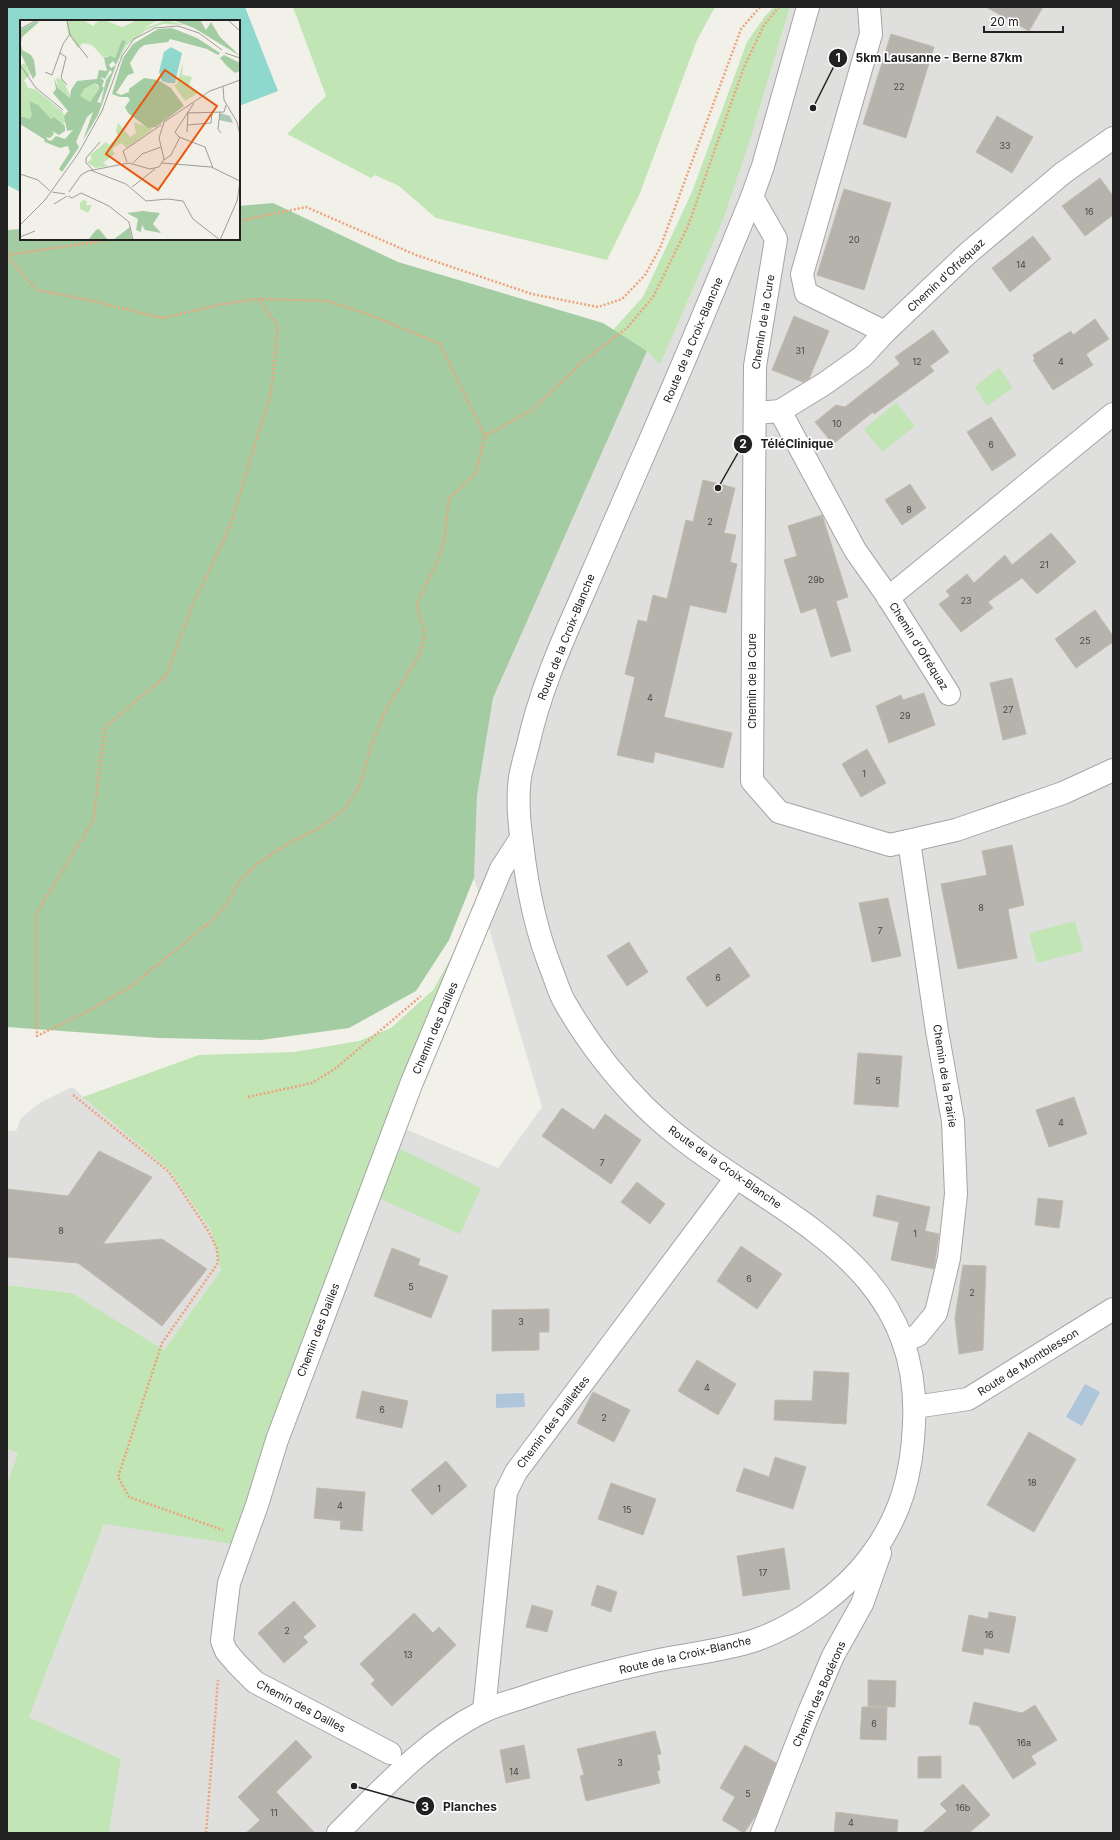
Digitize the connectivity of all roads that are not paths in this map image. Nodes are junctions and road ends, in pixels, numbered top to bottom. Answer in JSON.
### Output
{"nodes":[{"id":1,"x":808,"y":7,"type":"edge"},
{"id":2,"x":869,"y":7,"type":"edge"},
{"id":3,"x":1113,"y":138,"type":"edge"},
{"id":4,"x":752,"y":196,"type":"junction"},
{"id":5,"x":885,"y":332,"type":"junction"},
{"id":6,"x":780,"y":410,"type":"junction"},
{"id":7,"x":755,"y":413,"type":"junction"},
{"id":8,"x":1113,"y":414,"type":"edge"},
{"id":9,"x":888,"y":598,"type":"junction"},
{"id":10,"x":949,"y":694,"type":"dead end"},
{"id":11,"x":1113,"y":770,"type":"edge"},
{"id":12,"x":521,"y":838,"type":"junction"},
{"id":13,"x":909,"y":841,"type":"junction"},
{"id":14,"x":736,"y":1178,"type":"junction"},
{"id":15,"x":1113,"y":1309,"type":"edge"},
{"id":16,"x":903,"y":1342,"type":"junction"},
{"id":17,"x":915,"y":1407,"type":"junction"},
{"id":18,"x":885,"y":1534,"type":"junction"},
{"id":19,"x":484,"y":1711,"type":"junction"},
{"id":20,"x":390,"y":1753,"type":"dead end"},
{"id":21,"x":338,"y":1833,"type":"edge"},
{"id":22,"x":762,"y":1833,"type":"edge"}],
"edges":[{"from":1,"to":4,"type":"street","name":"Route de la Croix-Blanche"},
{"from":2,"to":5,"type":"street"},
{"from":3,"to":5,"type":"street","name":"Chemin d'Ofréquaz"},
{"from":4,"to":7,"type":"street","name":"Chemin de la Cure"},
{"from":4,"to":12,"type":"street","name":"Route de la Croix-Blanche"},
{"from":5,"to":6,"type":"street","name":"Chemin d'Ofréquaz"},
{"from":6,"to":7,"type":"street","name":"Chemin d'Ofréquaz"},
{"from":6,"to":9,"type":"street","name":"Chemin d'Ofréquaz"},
{"from":7,"to":13,"type":"street","name":"Chemin de la Cure"},
{"from":8,"to":9,"type":"street","name":"Chemin d'Ofréquaz"},
{"from":9,"to":10,"type":"street","name":"Chemin d'Ofréquaz"},
{"from":11,"to":13,"type":"street","name":"Chemin de la Cure"},
{"from":12,"to":14,"type":"street","name":"Route de la Croix-Blanche"},
{"from":12,"to":20,"type":"street","name":"Chemin des Dailles"},
{"from":13,"to":16,"type":"street","name":"Chemin de la Prairie"},
{"from":14,"to":16,"type":"street","name":"Route de la Croix-Blanche"},
{"from":14,"to":19,"type":"street","name":"Chemin des Daillettes"},
{"from":15,"to":17,"type":"street","name":"Route de Montblesson"},
{"from":16,"to":17,"type":"street","name":"Route de la Croix-Blanche"},
{"from":17,"to":18,"type":"street","name":"Route de la Croix-Blanche"},
{"from":18,"to":19,"type":"street","name":"Route de la Croix-Blanche"},
{"from":18,"to":22,"type":"street","name":"Chemin des Bodérons"},
{"from":19,"to":21,"type":"street","name":"Route de la Croix-Blanche"}]}
